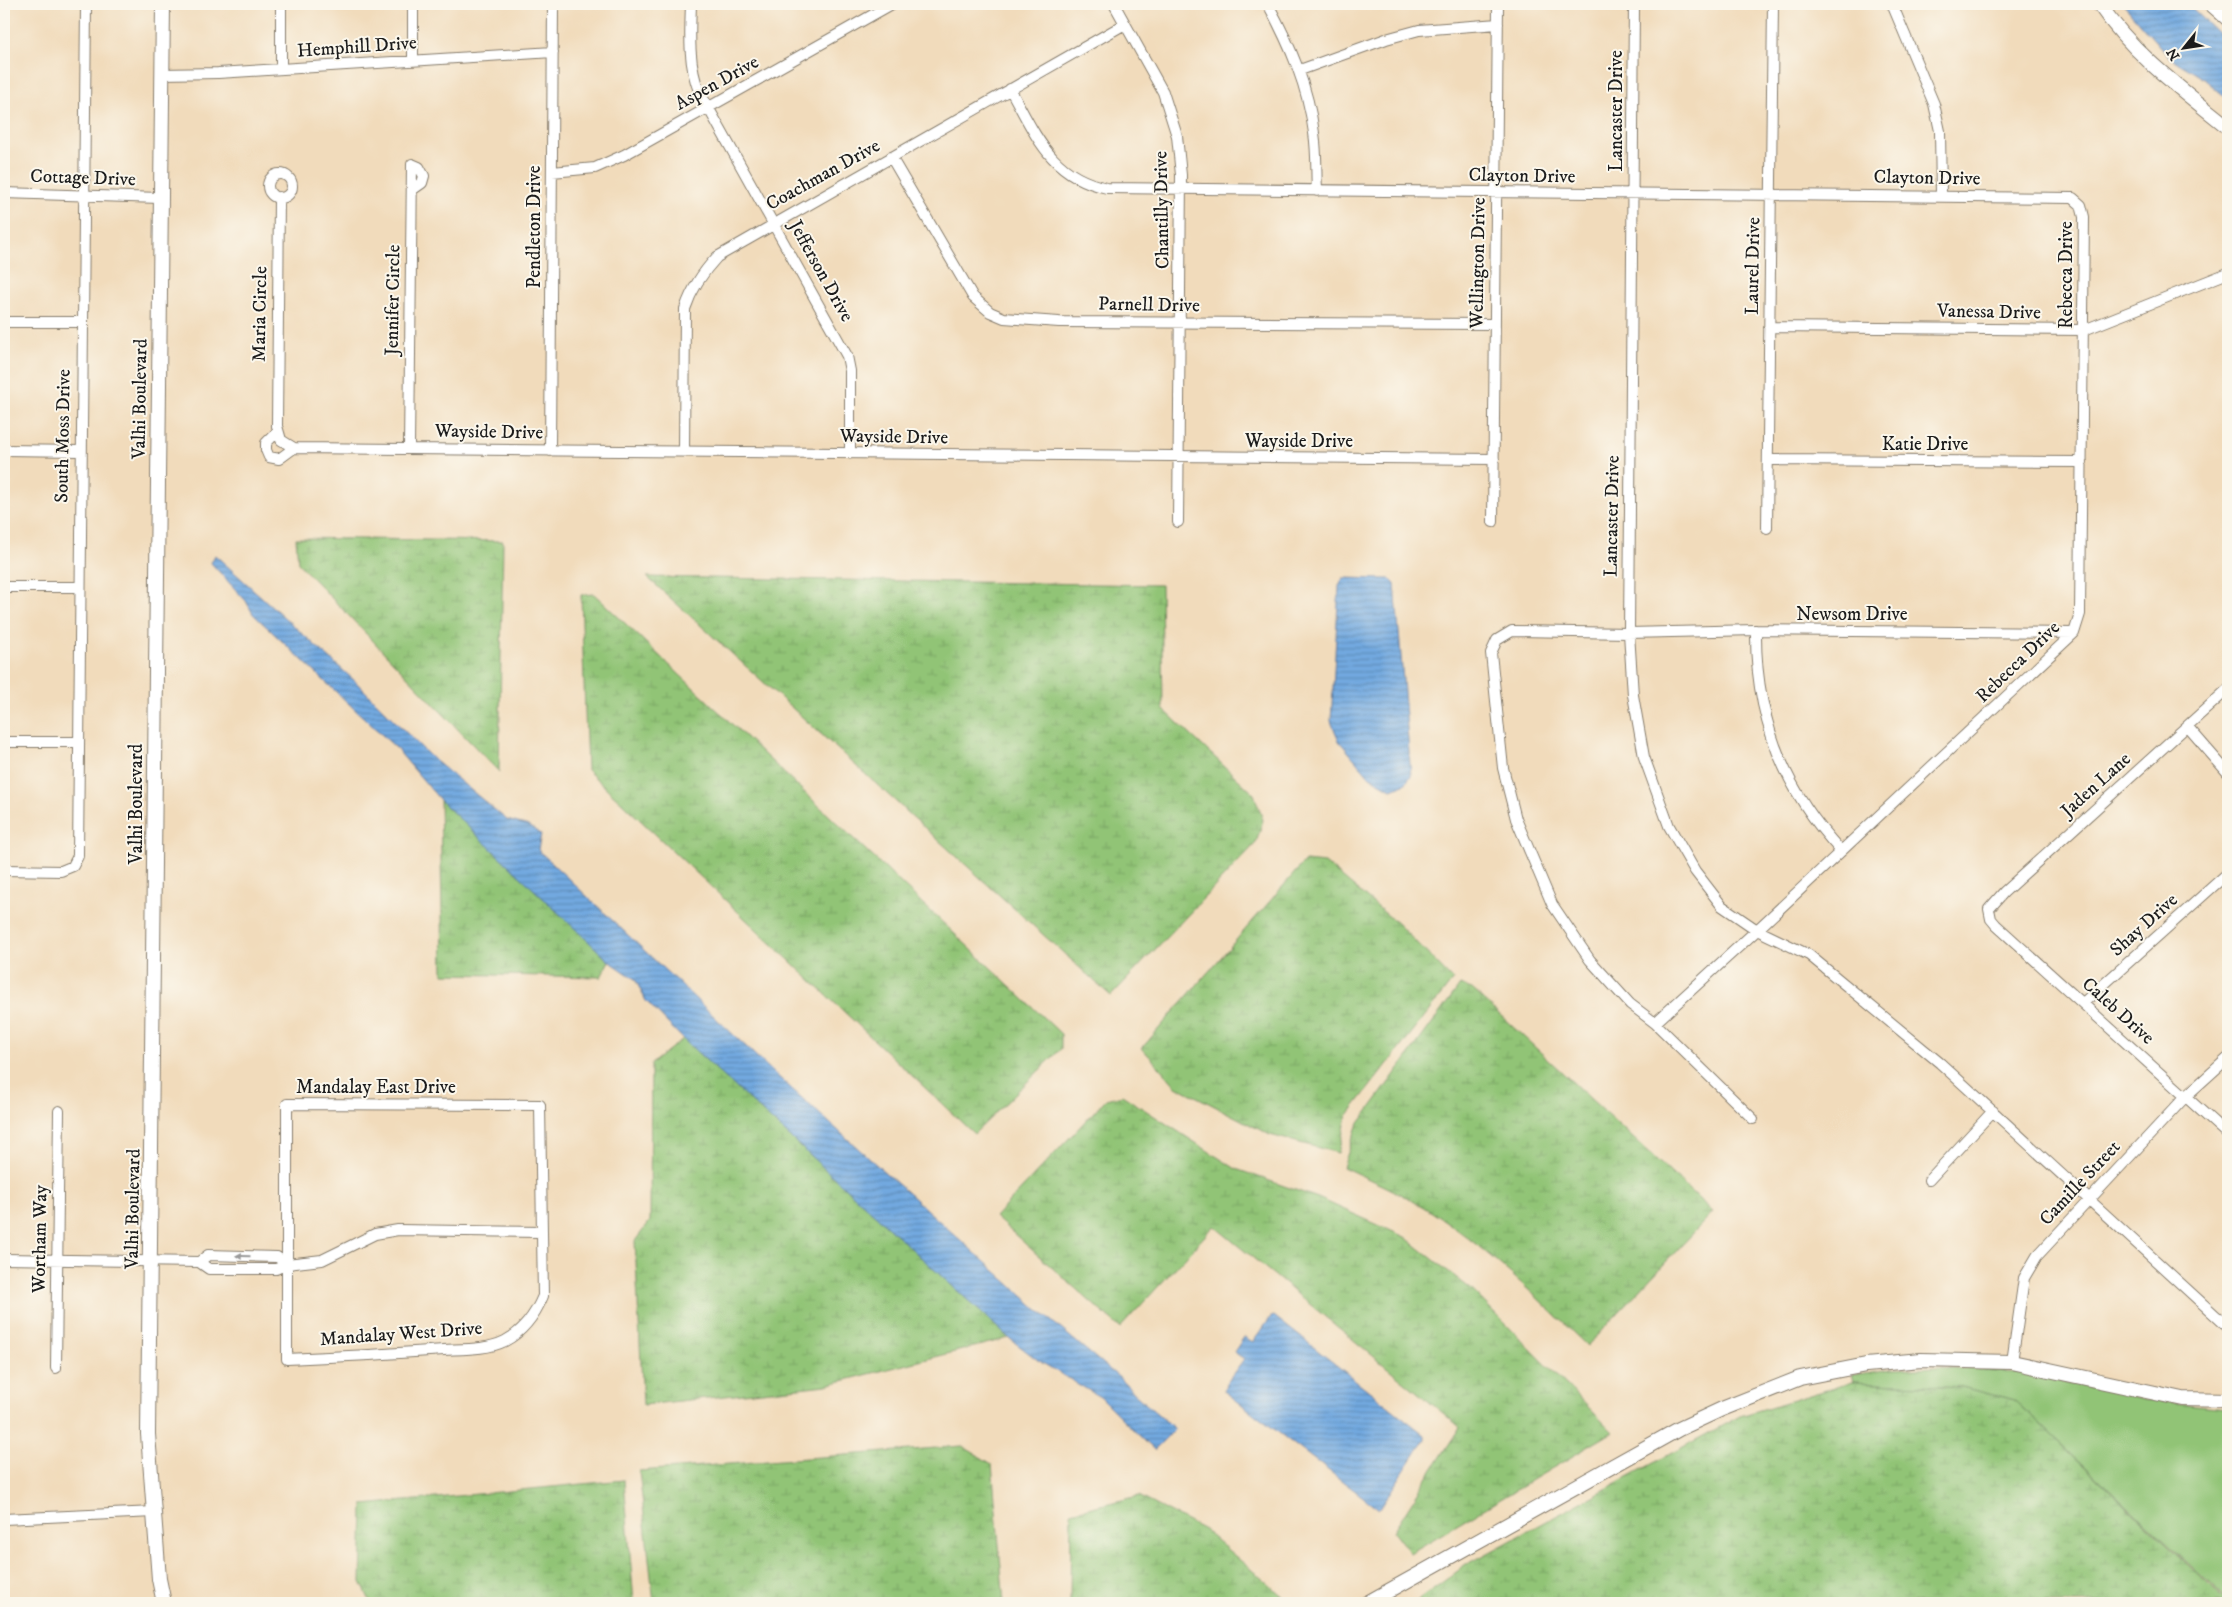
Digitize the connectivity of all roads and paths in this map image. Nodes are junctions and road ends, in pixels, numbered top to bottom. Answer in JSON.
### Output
{"nodes":[{"id":1,"x":86,"y":4,"type":"edge"},
{"id":2,"x":164,"y":4,"type":"edge"},
{"id":3,"x":282,"y":4,"type":"edge"},
{"id":4,"x":413,"y":4,"type":"edge"},
{"id":5,"x":553,"y":4,"type":"edge"},
{"id":6,"x":690,"y":4,"type":"edge"},
{"id":7,"x":892,"y":4,"type":"edge"},
{"id":8,"x":1114,"y":4,"type":"edge"},
{"id":9,"x":1268,"y":4,"type":"edge"},
{"id":10,"x":1498,"y":4,"type":"edge"},
{"id":11,"x":1634,"y":4,"type":"edge"},
{"id":12,"x":1773,"y":4,"type":"edge"},
{"id":13,"x":1892,"y":4,"type":"edge"},
{"id":14,"x":2099,"y":4,"type":"edge"},
{"id":15,"x":2211,"y":4,"type":"edge"},
{"id":16,"x":2228,"y":19,"type":"edge"},
{"id":17,"x":1125,"y":24,"type":"junction"},
{"id":18,"x":1498,"y":24,"type":"junction"},
{"id":19,"x":553,"y":52,"type":"junction"},
{"id":20,"x":413,"y":61,"type":"junction"},
{"id":21,"x":281,"y":69,"type":"junction"},
{"id":22,"x":1300,"y":70,"type":"junction"},
{"id":23,"x":162,"y":74,"type":"junction"},
{"id":24,"x":1010,"y":89,"type":"junction"},
{"id":25,"x":708,"y":108,"type":"junction"},
{"id":26,"x":2228,"y":127,"type":"edge"},
{"id":27,"x":891,"y":156,"type":"junction"},
{"id":28,"x":412,"y":164,"type":"dead end"},
{"id":29,"x":552,"y":172,"type":"junction"},
{"id":30,"x":1181,"y":190,"type":"junction"},
{"id":31,"x":1317,"y":191,"type":"junction"},
{"id":32,"x":4,"y":193,"type":"edge"},
{"id":33,"x":1496,"y":193,"type":"junction"},
{"id":34,"x":1633,"y":194,"type":"junction"},
{"id":35,"x":1771,"y":194,"type":"junction"},
{"id":36,"x":83,"y":195,"type":"junction"},
{"id":37,"x":1941,"y":196,"type":"junction"},
{"id":38,"x":279,"y":197,"type":"dead end"},
{"id":39,"x":160,"y":198,"type":"junction"},
{"id":40,"x":2079,"y":202,"type":"joint"},
{"id":41,"x":774,"y":223,"type":"junction"},
{"id":42,"x":2228,"y":273,"type":"edge"},
{"id":43,"x":4,"y":322,"type":"edge"},
{"id":44,"x":82,"y":322,"type":"junction"},
{"id":45,"x":1180,"y":323,"type":"junction"},
{"id":46,"x":1495,"y":324,"type":"junction"},
{"id":47,"x":1769,"y":327,"type":"junction"},
{"id":48,"x":2084,"y":330,"type":"junction"},
{"id":49,"x":277,"y":432,"type":"junction"},
{"id":50,"x":294,"y":448,"type":"junction"},
{"id":51,"x":409,"y":449,"type":"junction"},
{"id":52,"x":4,"y":450,"type":"edge"},
{"id":53,"x":80,"y":450,"type":"junction"},
{"id":54,"x":550,"y":450,"type":"junction"},
{"id":55,"x":684,"y":452,"type":"junction"},
{"id":56,"x":850,"y":454,"type":"junction"},
{"id":57,"x":1179,"y":457,"type":"junction"},
{"id":58,"x":1494,"y":459,"type":"junction"},
{"id":59,"x":1768,"y":460,"type":"junction"},
{"id":60,"x":2082,"y":462,"type":"junction"},
{"id":61,"x":1178,"y":522,"type":"dead end"},
{"id":62,"x":1493,"y":522,"type":"dead end"},
{"id":63,"x":1768,"y":528,"type":"dead end"},
{"id":64,"x":4,"y":587,"type":"edge"},
{"id":65,"x":79,"y":588,"type":"junction"},
{"id":66,"x":1756,"y":630,"type":"junction"},
{"id":67,"x":1629,"y":633,"type":"junction"},
{"id":68,"x":2074,"y":633,"type":"junction"},
{"id":69,"x":2228,"y":689,"type":"edge"},
{"id":70,"x":2187,"y":726,"type":"junction"},
{"id":71,"x":4,"y":742,"type":"edge"},
{"id":72,"x":78,"y":742,"type":"junction"},
{"id":73,"x":2228,"y":772,"type":"edge"},
{"id":74,"x":1840,"y":851,"type":"junction"},
{"id":75,"x":4,"y":870,"type":"edge"},
{"id":76,"x":2228,"y":872,"type":"edge"},
{"id":77,"x":1989,"y":909,"type":"joint"},
{"id":78,"x":1757,"y":930,"type":"junction"},
{"id":79,"x":2083,"y":1003,"type":"junction"},
{"id":80,"x":1655,"y":1023,"type":"junction"},
{"id":81,"x":2228,"y":1058,"type":"edge"},
{"id":82,"x":2186,"y":1096,"type":"junction"},
{"id":83,"x":540,"y":1105,"type":"joint"},
{"id":84,"x":59,"y":1111,"type":"dead end"},
{"id":85,"x":1993,"y":1111,"type":"junction"},
{"id":86,"x":1753,"y":1119,"type":"dead end"},
{"id":87,"x":2228,"y":1135,"type":"edge"},
{"id":88,"x":1928,"y":1180,"type":"dead end"},
{"id":89,"x":2089,"y":1200,"type":"junction"},
{"id":90,"x":542,"y":1232,"type":"junction"},
{"id":91,"x":4,"y":1259,"type":"edge"},
{"id":92,"x":57,"y":1260,"type":"junction"},
{"id":93,"x":151,"y":1262,"type":"junction"},
{"id":94,"x":287,"y":1264,"type":"junction"},
{"id":95,"x":2228,"y":1328,"type":"edge"},
{"id":96,"x":287,"y":1359,"type":"joint"},
{"id":97,"x":2012,"y":1362,"type":"junction"},
{"id":98,"x":56,"y":1368,"type":"dead end"},
{"id":99,"x":2228,"y":1400,"type":"edge"},
{"id":100,"x":154,"y":1512,"type":"junction"},
{"id":101,"x":4,"y":1519,"type":"edge"},
{"id":102,"x":164,"y":1603,"type":"edge"},
{"id":103,"x":1367,"y":1603,"type":"edge"}],
"edges":[{"from":1,"to":36,"type":"street","name":"South Moss Drive"},
{"from":2,"to":23,"type":"street","name":"Valhi Boulevard"},
{"from":3,"to":21,"type":"street"},
{"from":4,"to":20,"type":"street"},
{"from":5,"to":19,"type":"street","name":"Pendleton Drive"},
{"from":6,"to":25,"type":"street","name":"Jefferson Drive"},
{"from":7,"to":25,"type":"street","name":"Aspen Drive"},
{"from":8,"to":17,"type":"street","name":"Chantilly Drive"},
{"from":9,"to":22,"type":"street"},
{"from":10,"to":18,"type":"street","name":"Wellington Drive"},
{"from":11,"to":34,"type":"street","name":"Lancaster Drive"},
{"from":12,"to":35,"type":"street","name":"Laurel Drive"},
{"from":13,"to":37,"type":"street"},
{"from":14,"to":26,"type":"street"},
{"from":15,"to":16,"type":"street"},
{"from":17,"to":24,"type":"street","name":"Coachman Drive"},
{"from":17,"to":30,"type":"street","name":"Chantilly Drive"},
{"from":18,"to":22,"type":"street"},
{"from":18,"to":33,"type":"street","name":"Wellington Drive"},
{"from":19,"to":20,"type":"street","name":"Hemphill Drive"},
{"from":19,"to":29,"type":"street","name":"Pendleton Drive"},
{"from":20,"to":21,"type":"street","name":"Hemphill Drive"},
{"from":21,"to":23,"type":"street","name":"Hemphill Drive"},
{"from":22,"to":31,"type":"street"},
{"from":23,"to":39,"type":"street","name":"Valhi Boulevard"},
{"from":24,"to":27,"type":"street","name":"Coachman Drive"},
{"from":24,"to":30,"type":"street","name":"Clayton Drive"},
{"from":25,"to":29,"type":"street","name":"Aspen Drive"},
{"from":25,"to":41,"type":"street","name":"Jefferson Drive"},
{"from":27,"to":41,"type":"street","name":"Coachman Drive"},
{"from":27,"to":45,"type":"street","name":"Parnell Drive"},
{"from":28,"to":51,"type":"street","name":"Jennifer Circle"},
{"from":29,"to":54,"type":"street","name":"Pendleton Drive"},
{"from":30,"to":31,"type":"street","name":"Clayton Drive"},
{"from":30,"to":45,"type":"street","name":"Chantilly Drive"},
{"from":31,"to":33,"type":"street","name":"Clayton Drive"},
{"from":32,"to":36,"type":"street","name":"Cottage Drive"},
{"from":33,"to":34,"type":"street","name":"Clayton Drive"},
{"from":33,"to":46,"type":"street","name":"Wellington Drive"},
{"from":34,"to":35,"type":"street","name":"Clayton Drive"},
{"from":34,"to":67,"type":"street","name":"Lancaster Drive"},
{"from":35,"to":37,"type":"street","name":"Clayton Drive"},
{"from":35,"to":47,"type":"street","name":"Laurel Drive"},
{"from":36,"to":39,"type":"street","name":"Cottage Drive"},
{"from":36,"to":44,"type":"street","name":"South Moss Drive"},
{"from":37,"to":40,"type":"street","name":"Clayton Drive"},
{"from":38,"to":49,"type":"street","name":"Maria Circle"},
{"from":39,"to":93,"type":"street","name":"Valhi Boulevard"},
{"from":40,"to":48,"type":"street","name":"Rebecca Drive"},
{"from":41,"to":55,"type":"street","name":"Coachman Drive"},
{"from":41,"to":56,"type":"street","name":"Jefferson Drive"},
{"from":42,"to":48,"type":"street","name":"Vanessa Drive"},
{"from":43,"to":44,"type":"street"},
{"from":44,"to":53,"type":"street","name":"South Moss Drive"},
{"from":45,"to":46,"type":"street","name":"Parnell Drive"},
{"from":45,"to":57,"type":"street","name":"Chantilly Drive"},
{"from":46,"to":58,"type":"street","name":"Wellington Drive"},
{"from":47,"to":48,"type":"street","name":"Vanessa Drive"},
{"from":47,"to":59,"type":"street","name":"Laurel Drive"},
{"from":48,"to":60,"type":"street","name":"Rebecca Drive"},
{"from":49,"to":50,"type":"street"},
{"from":49,"to":50,"type":"street","name":"Maria Circle"},
{"from":50,"to":51,"type":"street","name":"Wayside Drive"},
{"from":51,"to":54,"type":"street","name":"Wayside Drive"},
{"from":52,"to":53,"type":"street"},
{"from":53,"to":65,"type":"street","name":"South Moss Drive"},
{"from":54,"to":55,"type":"street","name":"Wayside Drive"},
{"from":55,"to":56,"type":"street","name":"Wayside Drive"},
{"from":56,"to":57,"type":"street","name":"Wayside Drive"},
{"from":57,"to":58,"type":"street","name":"Wayside Drive"},
{"from":57,"to":61,"type":"street","name":"Chantilly Drive"},
{"from":58,"to":62,"type":"street","name":"Wellington Drive"},
{"from":59,"to":60,"type":"street","name":"Katie Drive"},
{"from":59,"to":63,"type":"street","name":"Laurel Drive"},
{"from":60,"to":68,"type":"street","name":"Rebecca Drive"},
{"from":64,"to":65,"type":"street"},
{"from":65,"to":72,"type":"street","name":"South Moss Drive"},
{"from":66,"to":67,"type":"street","name":"Newsom Drive"},
{"from":66,"to":68,"type":"street","name":"Newsom Drive"},
{"from":66,"to":74,"type":"street"},
{"from":67,"to":78,"type":"street","name":"Lancaster Drive"},
{"from":67,"to":80,"type":"street","name":"Newsom Drive"},
{"from":68,"to":74,"type":"street","name":"Rebecca Drive"},
{"from":69,"to":70,"type":"street","name":"Jaden Lane"},
{"from":70,"to":73,"type":"street"},
{"from":70,"to":77,"type":"street","name":"Jaden Lane"},
{"from":71,"to":72,"type":"street"},
{"from":72,"to":75,"type":"street","name":"South Moss Drive"},
{"from":74,"to":78,"type":"street","name":"Rebecca Drive"},
{"from":76,"to":79,"type":"street","name":"Shay Drive"},
{"from":77,"to":79,"type":"street","name":"Caleb Drive"},
{"from":78,"to":80,"type":"street","name":"Rebecca Drive"},
{"from":78,"to":85,"type":"street","name":"Lancaster Drive"},
{"from":79,"to":82,"type":"street","name":"Caleb Drive"},
{"from":80,"to":86,"type":"street","name":"Newsom Drive"},
{"from":81,"to":82,"type":"street","name":"Camille Street"},
{"from":82,"to":87,"type":"street","name":"Caleb Drive"},
{"from":82,"to":89,"type":"street","name":"Camille Street"},
{"from":83,"to":90,"type":"street","name":"Mandalay West Drive"},
{"from":83,"to":94,"type":"street","name":"Mandalay East Drive"},
{"from":84,"to":92,"type":"street","name":"Wortham Way"},
{"from":85,"to":88,"type":"street"},
{"from":85,"to":89,"type":"street","name":"Lancaster Drive"},
{"from":89,"to":95,"type":"street","name":"Lancaster Drive"},
{"from":89,"to":97,"type":"street","name":"Camille Street"},
{"from":90,"to":94,"type":"street"},
{"from":90,"to":96,"type":"street","name":"Mandalay West Drive"},
{"from":91,"to":92,"type":"street"},
{"from":92,"to":93,"type":"street"},
{"from":92,"to":98,"type":"street","name":"Wortham Way"},
{"from":93,"to":94,"type":"street"},
{"from":93,"to":100,"type":"street","name":"Valhi Boulevard"},
{"from":94,"to":96,"type":"street","name":"Mandalay East Drive"},
{"from":97,"to":99,"type":"street"},
{"from":97,"to":103,"type":"street"},
{"from":100,"to":101,"type":"street"},
{"from":100,"to":102,"type":"street","name":"Valhi Boulevard"}]}
